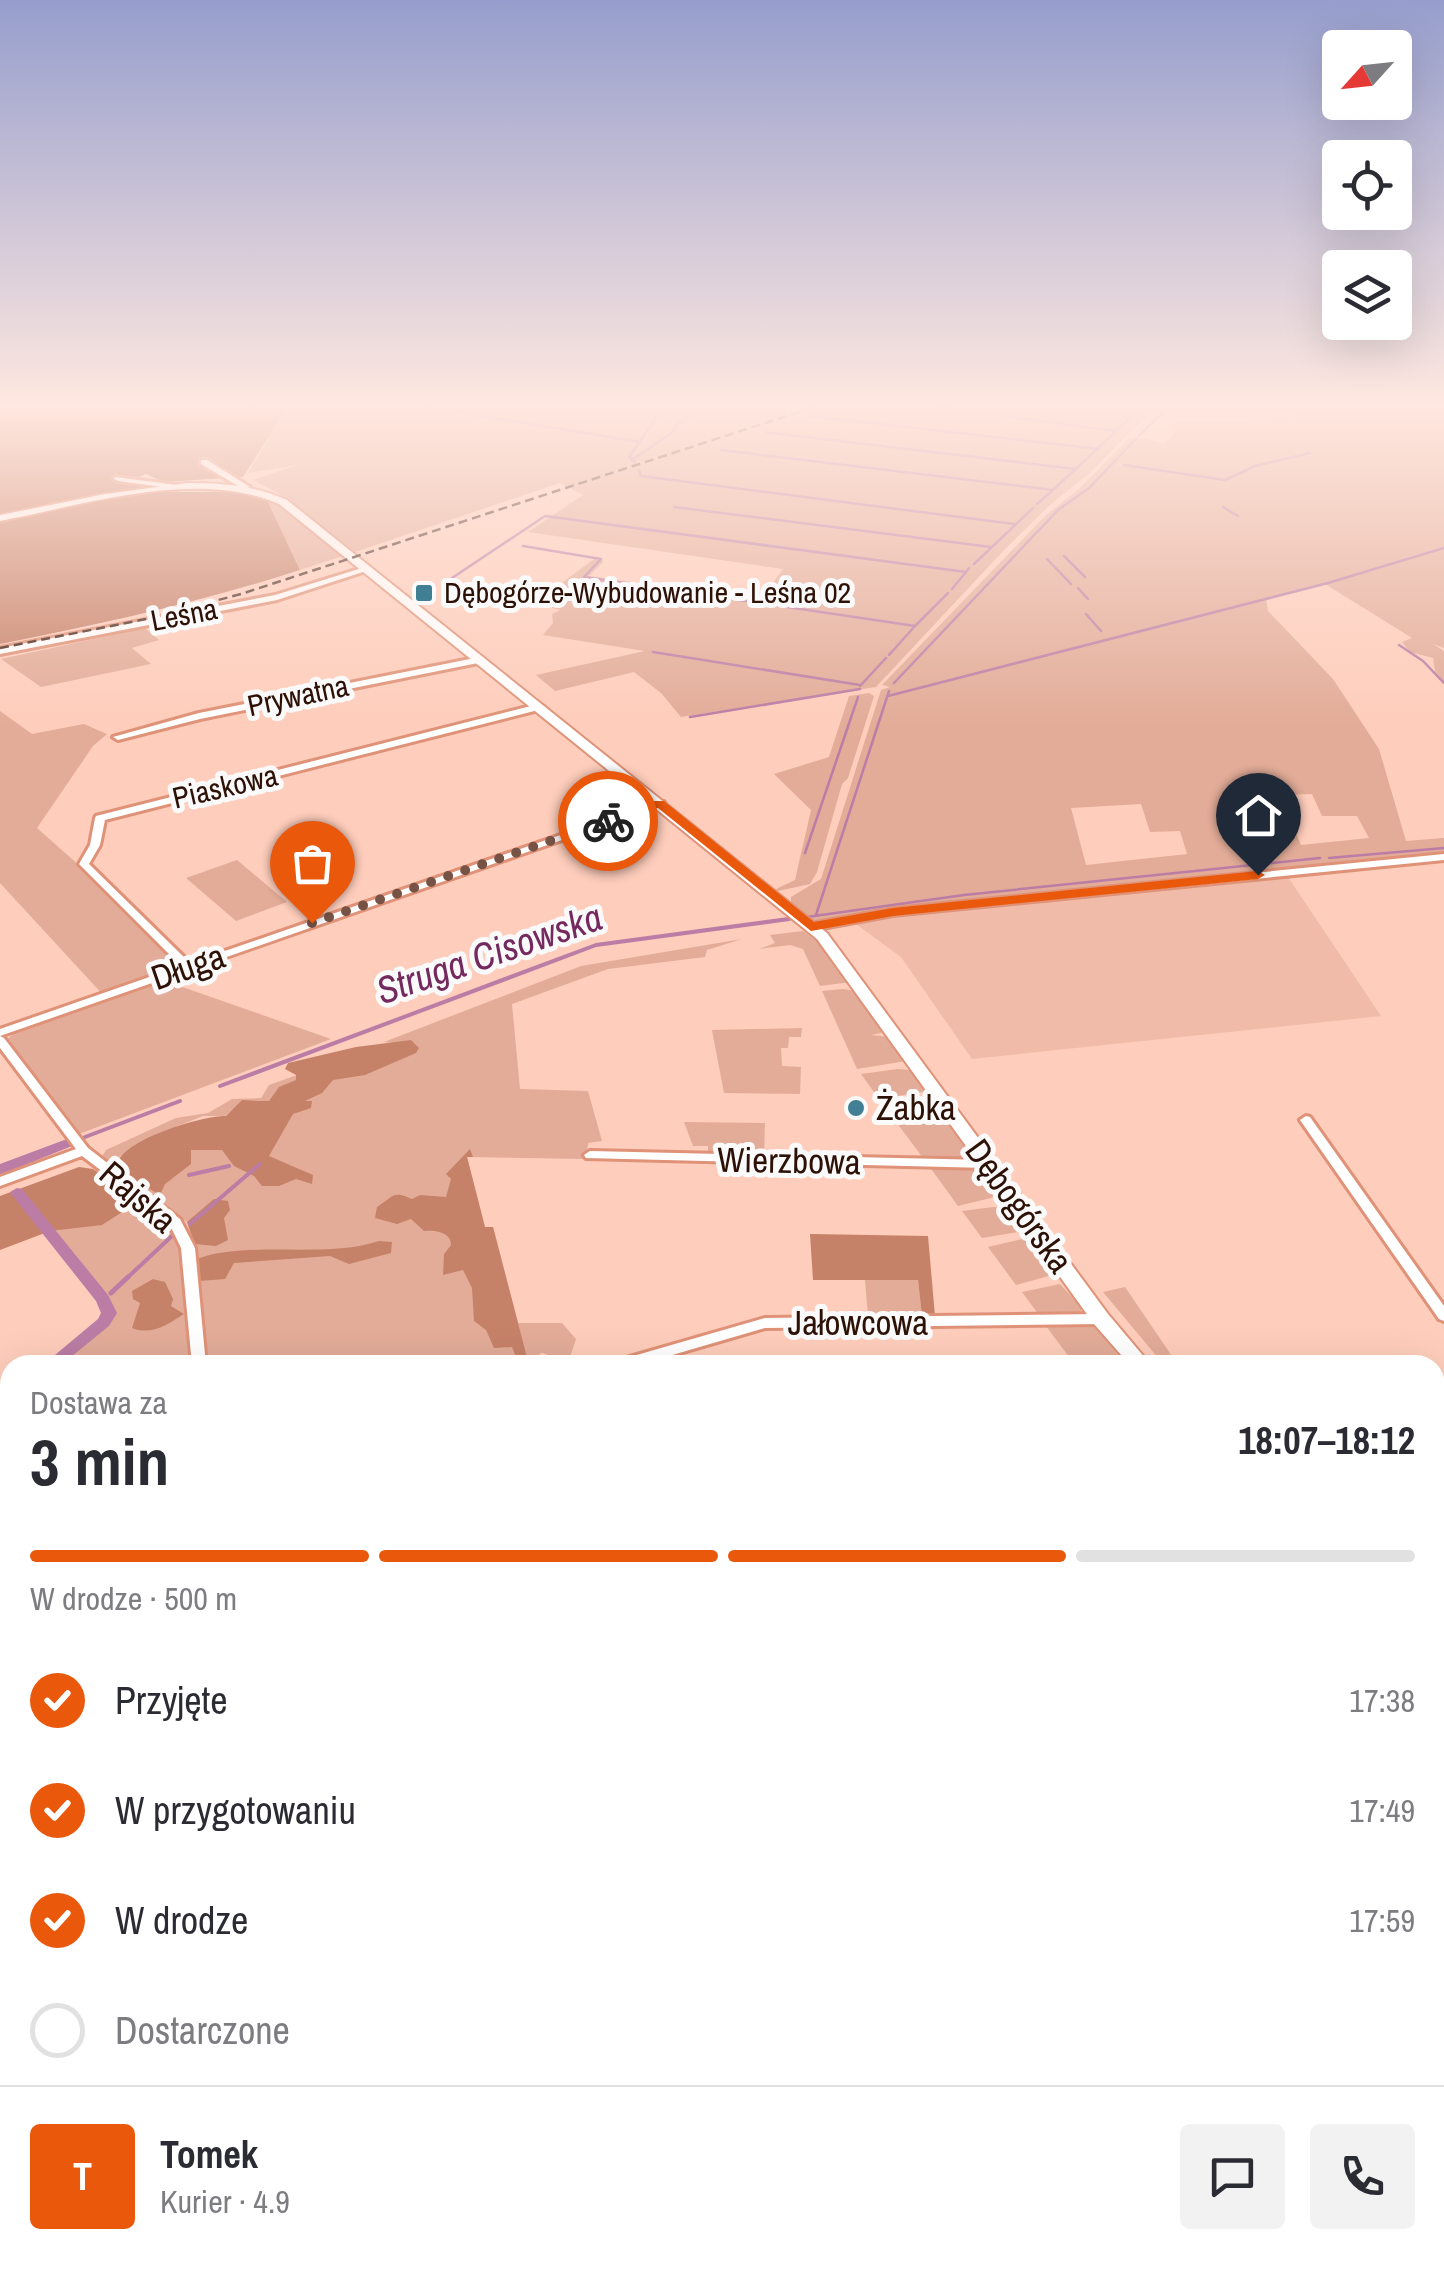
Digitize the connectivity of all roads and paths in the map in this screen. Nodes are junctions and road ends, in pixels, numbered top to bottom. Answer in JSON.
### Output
{"nodes":[{"id":1,"x":35,"y":512,"type":"edge"},
{"id":2,"x":295,"y":512,"type":"edge"},
{"id":3,"x":0,"y":518,"type":"edge"},
{"id":4,"x":365,"y":570,"type":"junction"},
{"id":5,"x":0,"y":651,"type":"edge"},
{"id":6,"x":480,"y":660,"type":"junction"},
{"id":7,"x":540,"y":706,"type":"junction"},
{"id":8,"x":118,"y":737,"type":"dead end"},
{"id":9,"x":660,"y":804,"type":"junction"},
{"id":10,"x":1444,"y":857,"type":"edge"},
{"id":11,"x":811,"y":927,"type":"junction"},
{"id":12,"x":188,"y":967,"type":"junction"},
{"id":13,"x":0,"y":1032,"type":"edge"},
{"id":14,"x":0,"y":1040,"type":"edge"},
{"id":15,"x":1306,"y":1120,"type":"dead end"},
{"id":16,"x":84,"y":1150,"type":"junction"},
{"id":17,"x":590,"y":1155,"type":"dead end"},
{"id":18,"x":988,"y":1164,"type":"junction"},
{"id":19,"x":0,"y":1182,"type":"edge"},
{"id":20,"x":1444,"y":1316,"type":"edge"},
{"id":21,"x":1101,"y":1319,"type":"junction"},
{"id":22,"x":198,"y":1355,"type":"edge"},
{"id":23,"x":655,"y":1355,"type":"edge"},
{"id":24,"x":1132,"y":1355,"type":"edge"}],
"edges":[{"from":1,"to":3,"type":"street"},
{"from":2,"to":4,"type":"street","name":"Dębogórska"},
{"from":4,"to":5,"type":"street","name":"Leśna"},
{"from":4,"to":6,"type":"street","name":"Dębogórska"},
{"from":6,"to":7,"type":"street","name":"Dębogórska"},
{"from":6,"to":8,"type":"street","name":"Prywatna"},
{"from":7,"to":9,"type":"street","name":"Dębogórska"},
{"from":7,"to":12,"type":"street","name":"Piaskowa"},
{"from":9,"to":11,"type":"street","name":"Dębogórska"},
{"from":9,"to":12,"type":"street","name":"Długa"},
{"from":10,"to":11,"type":"street"},
{"from":11,"to":18,"type":"street","name":"Dębogórska"},
{"from":12,"to":13,"type":"street","name":"Długa"},
{"from":14,"to":16,"type":"street"},
{"from":15,"to":20,"type":"street"},
{"from":16,"to":19,"type":"street"},
{"from":16,"to":22,"type":"street","name":"Rajska"},
{"from":17,"to":18,"type":"street","name":"Wierzbowa"},
{"from":18,"to":21,"type":"street","name":"Dębogórska"},
{"from":21,"to":23,"type":"street","name":"Jałowcowa"},
{"from":21,"to":24,"type":"street","name":"Dębogórska"}]}
